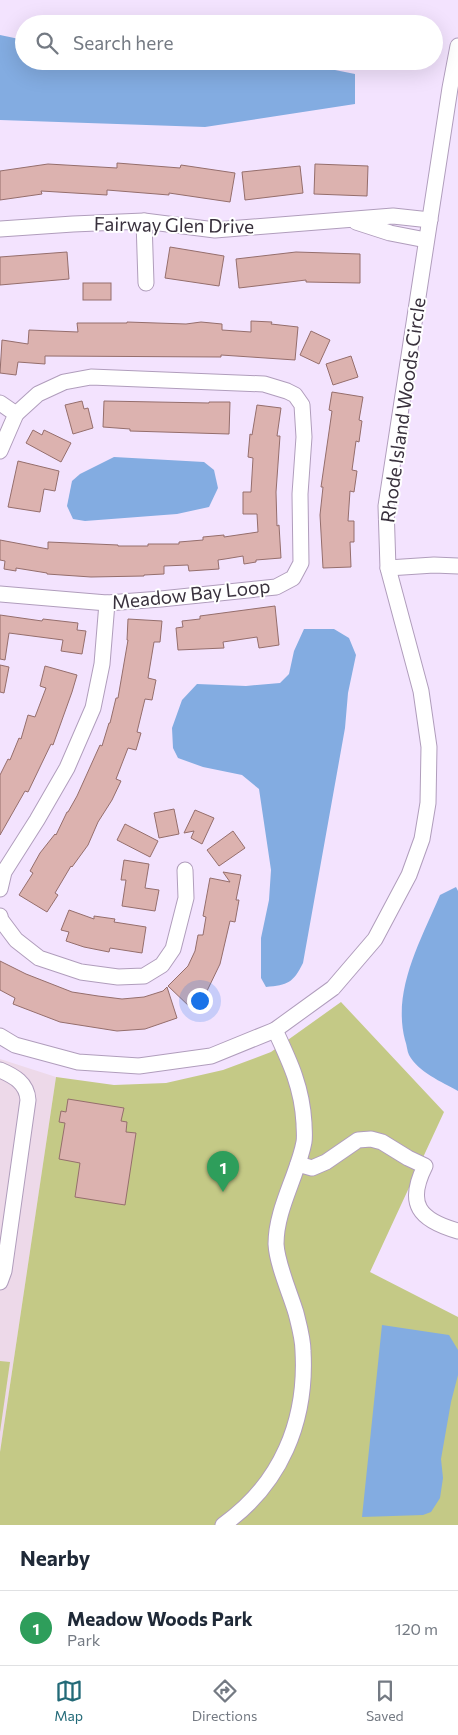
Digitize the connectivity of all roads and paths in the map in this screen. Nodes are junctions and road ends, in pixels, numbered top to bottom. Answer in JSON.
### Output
{"nodes":[{"id":1,"x":458,"y":46,"type":"edge"},
{"id":2,"x":454,"y":88,"type":"edge"},
{"id":3,"x":393,"y":216,"type":"junction"},
{"id":4,"x":347,"y":219,"type":"junction"},
{"id":5,"x":430,"y":220,"type":"junction"},
{"id":6,"x":144,"y":221,"type":"junction"},
{"id":7,"x":0,"y":230,"type":"edge"},
{"id":8,"x":390,"y":233,"type":"junction"},
{"id":9,"x":426,"y":240,"type":"junction"},
{"id":10,"x":146,"y":283,"type":"dead end"},
{"id":11,"x":0,"y":403,"type":"edge"},
{"id":12,"x":16,"y":414,"type":"junction"},
{"id":13,"x":0,"y":451,"type":"edge"},
{"id":14,"x":458,"y":566,"type":"edge"},
{"id":15,"x":388,"y":568,"type":"junction"},
{"id":16,"x":0,"y":594,"type":"edge"},
{"id":17,"x":107,"y":603,"type":"junction"},
{"id":18,"x":185,"y":870,"type":"dead end"},
{"id":19,"x":0,"y":889,"type":"edge"},
{"id":20,"x":0,"y":916,"type":"edge"},
{"id":21,"x":275,"y":1030,"type":"junction"},
{"id":22,"x":0,"y":1036,"type":"edge"},
{"id":23,"x":0,"y":1070,"type":"edge"},
{"id":24,"x":298,"y":1164,"type":"junction"},
{"id":25,"x":458,"y":1231,"type":"edge"},
{"id":26,"x":0,"y":1282,"type":"edge"},
{"id":27,"x":223,"y":1525,"type":"edge"}],
"edges":[{"from":1,"to":2,"type":"street","name":"Rhode Island Woods Circle"},
{"from":2,"to":5,"type":"street","name":"Rhode Island Woods Circle"},
{"from":3,"to":4,"type":"street","name":"Fairway Glen Drive"},
{"from":3,"to":5,"type":"street","name":"Fairway Glen Drive"},
{"from":3,"to":8,"type":"street"},
{"from":4,"to":6,"type":"street","name":"Fairway Glen Drive"},
{"from":4,"to":8,"type":"street","name":"Fairway Glen Drive"},
{"from":5,"to":9,"type":"street","name":"Rhode Island Woods Circle"},
{"from":6,"to":7,"type":"street","name":"Fairway Glen Drive"},
{"from":6,"to":10,"type":"street"},
{"from":8,"to":9,"type":"street","name":"Fairway Glen Drive"},
{"from":9,"to":15,"type":"street","name":"Rhode Island Woods Circle"},
{"from":11,"to":12,"type":"street"},
{"from":12,"to":13,"type":"street"},
{"from":12,"to":17,"type":"street","name":"Meadow Bay Loop"},
{"from":14,"to":15,"type":"street"},
{"from":15,"to":21,"type":"street","name":"Rhode Island Woods Circle"},
{"from":16,"to":17,"type":"street","name":"Meadow Bay Loop"},
{"from":17,"to":19,"type":"street"},
{"from":18,"to":20,"type":"street"},
{"from":21,"to":22,"type":"street","name":"Rhode Island Woods Circle"},
{"from":21,"to":24,"type":"street"},
{"from":23,"to":26,"type":"street"},
{"from":24,"to":25,"type":"street"},
{"from":24,"to":27,"type":"street"}]}
